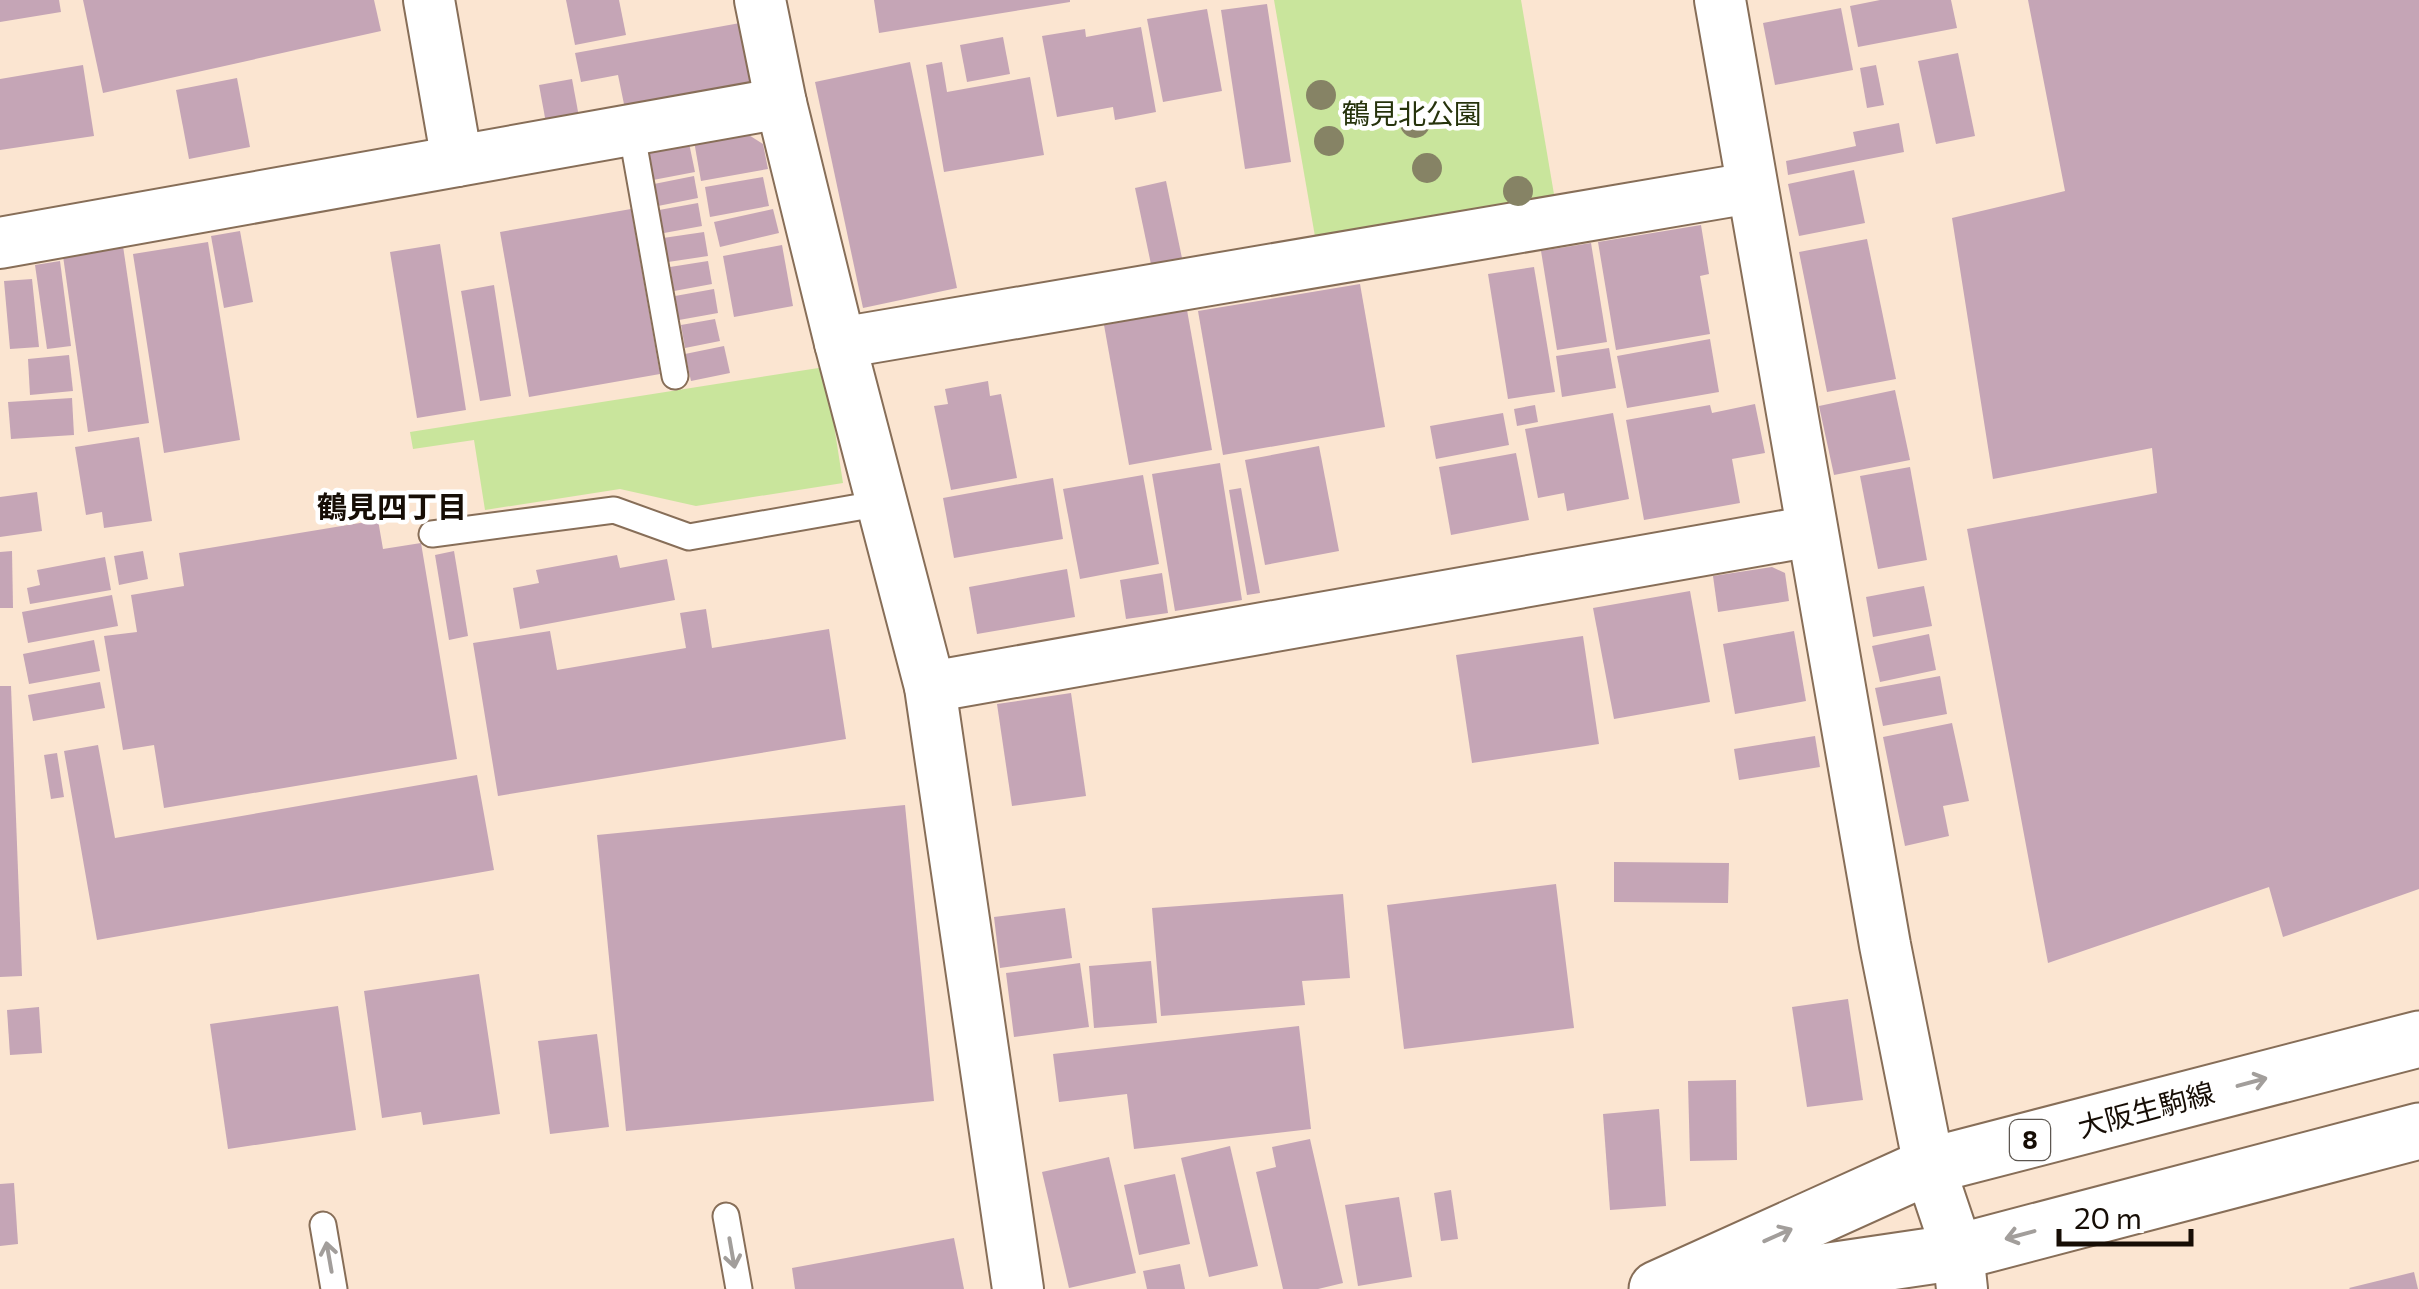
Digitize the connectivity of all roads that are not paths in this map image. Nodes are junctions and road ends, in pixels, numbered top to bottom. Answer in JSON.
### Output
{"nodes":[{"id":1,"x":429,"y":0,"type":"edge"},
{"id":2,"x":760,"y":0,"type":"edge"},
{"id":3,"x":1720,"y":0,"type":"edge"},
{"id":4,"x":781,"y":102,"type":"junction"},
{"id":5,"x":631,"y":130,"type":"junction"},
{"id":6,"x":457,"y":161,"type":"junction"},
{"id":7,"x":1750,"y":188,"type":"junction"},
{"id":8,"x":0,"y":243,"type":"edge"},
{"id":9,"x":840,"y":343,"type":"junction"},
{"id":10,"x":675,"y":376,"type":"dead end"},
{"id":11,"x":882,"y":503,"type":"junction"},
{"id":12,"x":1812,"y":531,"type":"junction"},
{"id":13,"x":432,"y":534,"type":"dead end"},
{"id":14,"x":930,"y":687,"type":"junction"},
{"id":15,"x":2419,"y":1039,"type":"edge"},
{"id":16,"x":2419,"y":1131,"type":"edge"},
{"id":17,"x":1930,"y":1166,"type":"junction"},
{"id":18,"x":726,"y":1216,"type":"dead end"},
{"id":19,"x":323,"y":1225,"type":"dead end"},
{"id":20,"x":1960,"y":1270,"type":"edge"},
{"id":21,"x":334,"y":1289,"type":"edge"},
{"id":22,"x":739,"y":1289,"type":"edge"},
{"id":23,"x":1018,"y":1289,"type":"edge"},
{"id":24,"x":1657,"y":1289,"type":"edge"},
{"id":25,"x":1706,"y":1289,"type":"edge"}],
"edges":[{"from":1,"to":6,"type":"street"},
{"from":2,"to":4,"type":"street"},
{"from":3,"to":7,"type":"street"},
{"from":4,"to":5,"type":"street"},
{"from":4,"to":9,"type":"street"},
{"from":5,"to":6,"type":"street"},
{"from":5,"to":10,"type":"lane"},
{"from":6,"to":8,"type":"street"},
{"from":7,"to":9,"type":"street"},
{"from":7,"to":12,"type":"street"},
{"from":9,"to":11,"type":"street"},
{"from":11,"to":13,"type":"lane"},
{"from":11,"to":14,"type":"street"},
{"from":12,"to":14,"type":"street"},
{"from":12,"to":17,"type":"street"},
{"from":14,"to":23,"type":"street"},
{"from":17,"to":15,"type":"main road","name":"大阪生駒線","number":"8","one_way":true},
{"from":16,"to":20,"type":"main road","one_way":true},
{"from":17,"to":20,"type":"street"},
{"from":24,"to":17,"type":"main road","name":"大阪生駒線","number":"8","one_way":true},
{"from":18,"to":22,"type":"lane","one_way":true},
{"from":21,"to":19,"type":"lane","one_way":true},
{"from":20,"to":25,"type":"main road"}]}
